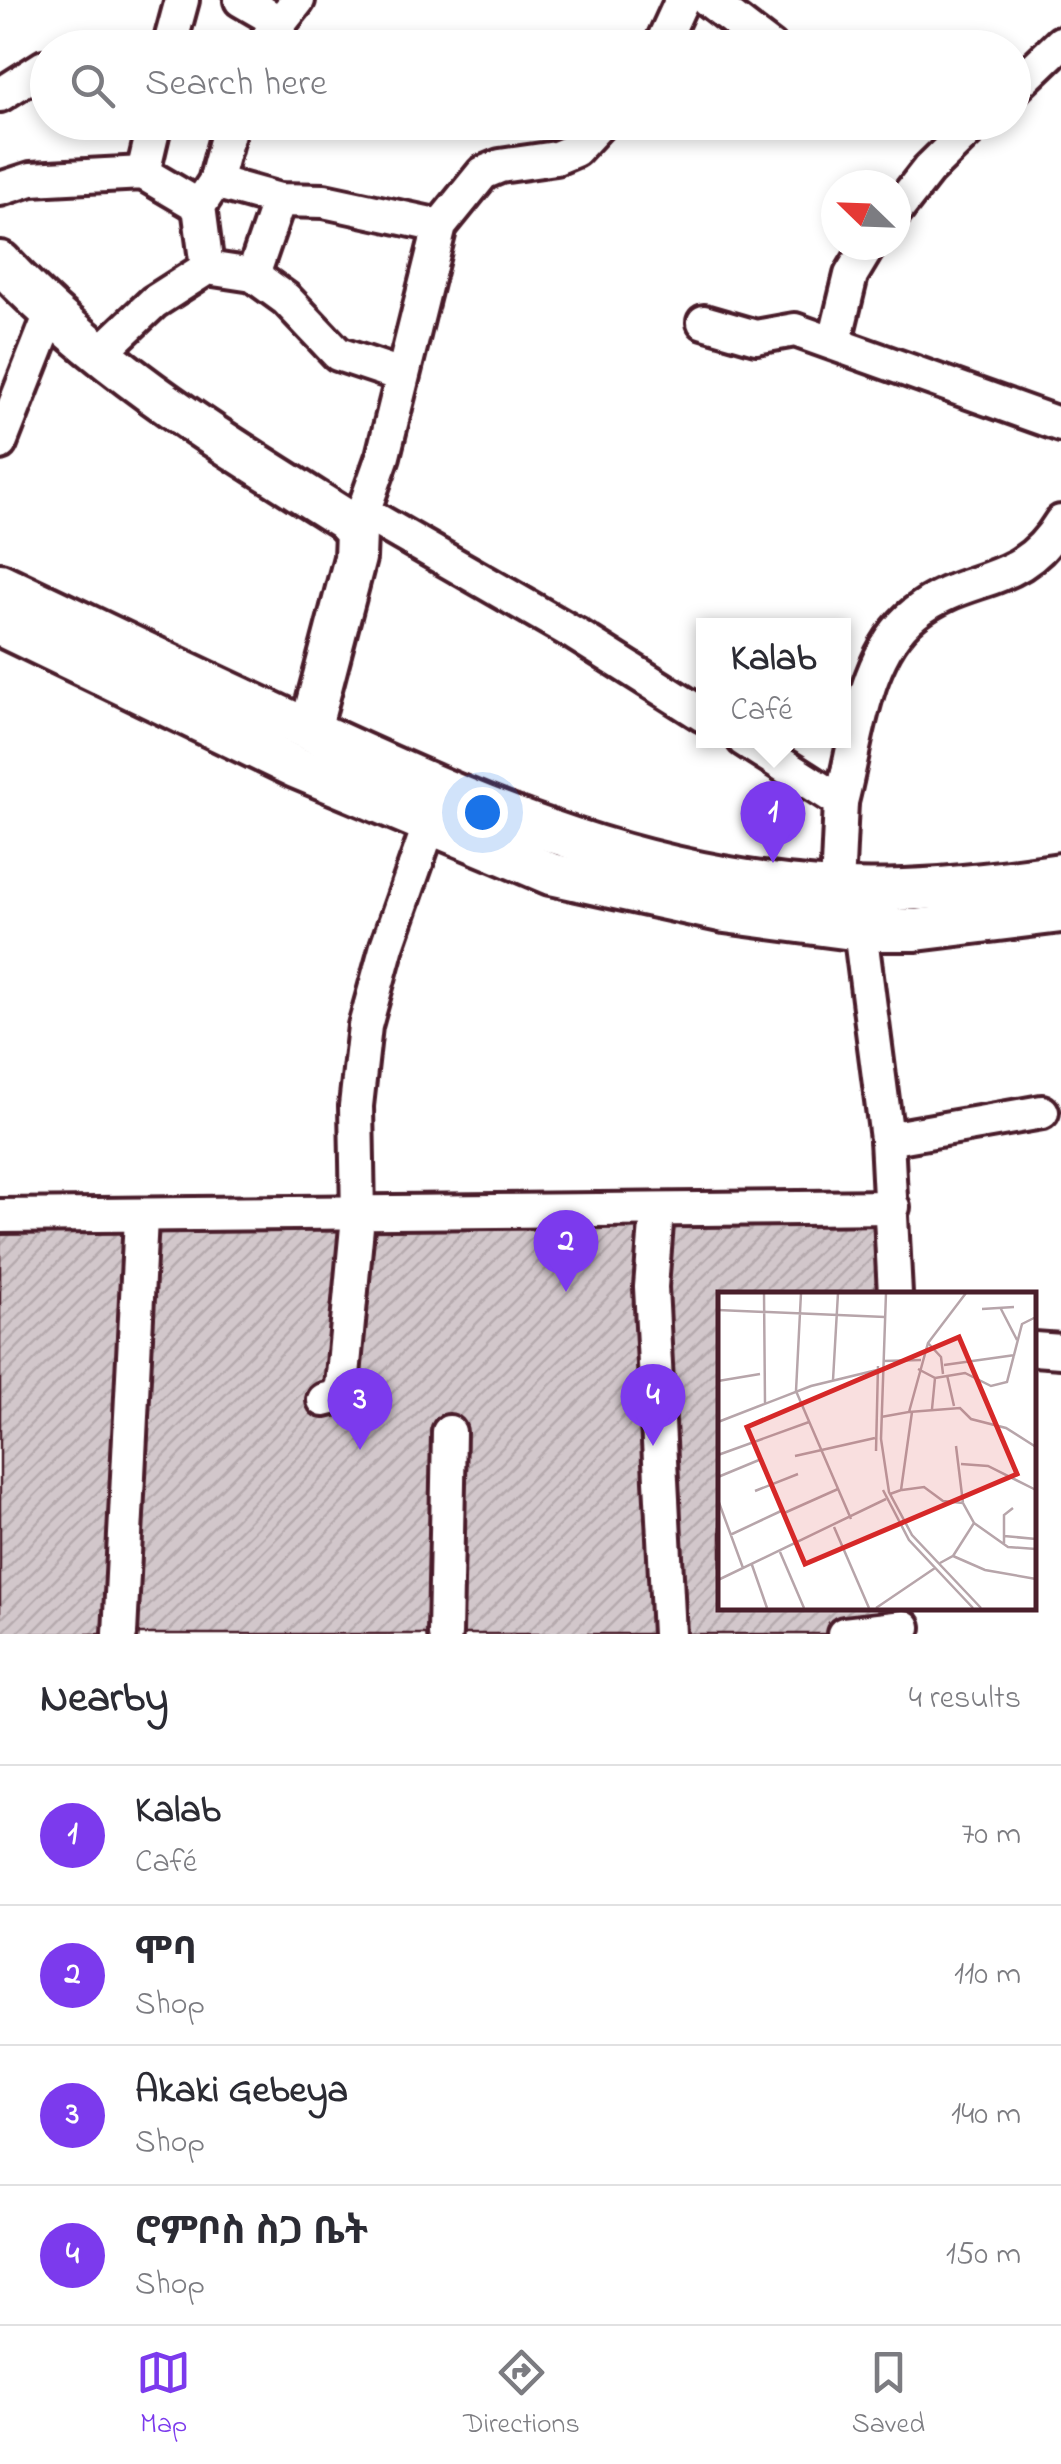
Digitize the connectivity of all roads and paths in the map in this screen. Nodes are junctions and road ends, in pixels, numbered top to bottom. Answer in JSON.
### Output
{"nodes":[{"id":1,"x":182,"y":0,"type":"edge"},
{"id":2,"x":241,"y":0,"type":"edge"},
{"id":3,"x":682,"y":0,"type":"edge"},
{"id":4,"x":708,"y":0,"type":"edge"},
{"id":5,"x":279,"y":23,"type":"edge"},
{"id":6,"x":174,"y":30,"type":"edge"},
{"id":7,"x":668,"y":30,"type":"edge"},
{"id":8,"x":747,"y":30,"type":"edge"},
{"id":9,"x":1061,"y":43,"type":"edge"},
{"id":10,"x":1031,"y":72,"type":"edge"},
{"id":11,"x":30,"y":76,"type":"edge"},
{"id":12,"x":0,"y":96,"type":"edge"},
{"id":13,"x":151,"y":140,"type":"edge"},
{"id":14,"x":225,"y":140,"type":"edge"},
{"id":15,"x":584,"y":140,"type":"edge"},
{"id":16,"x":959,"y":140,"type":"edge"},
{"id":17,"x":144,"y":174,"type":"junction"},
{"id":18,"x":0,"y":189,"type":"edge"},
{"id":19,"x":911,"y":192,"type":"edge"},
{"id":20,"x":207,"y":194,"type":"junction"},
{"id":21,"x":279,"y":200,"type":"junction"},
{"id":22,"x":440,"y":226,"type":"junction"},
{"id":23,"x":860,"y":260,"type":"edge"},
{"id":24,"x":0,"y":262,"type":"edge"},
{"id":25,"x":206,"y":268,"type":"junction"},
{"id":26,"x":253,"y":275,"type":"junction"},
{"id":27,"x":50,"y":316,"type":"junction"},
{"id":28,"x":704,"y":322,"type":"dead end"},
{"id":29,"x":836,"y":341,"type":"junction"},
{"id":30,"x":98,"y":355,"type":"junction"},
{"id":31,"x":402,"y":375,"type":"junction"},
{"id":32,"x":1061,"y":425,"type":"edge"},
{"id":33,"x":0,"y":443,"type":"edge"},
{"id":34,"x":360,"y":522,"type":"junction"},
{"id":35,"x":1061,"y":522,"type":"edge"},
{"id":36,"x":0,"y":584,"type":"edge"},
{"id":37,"x":0,"y":625,"type":"edge"},
{"id":38,"x":696,"y":711,"type":"edge"},
{"id":39,"x":310,"y":730,"type":"junction"},
{"id":40,"x":757,"y":748,"type":"edge"},
{"id":41,"x":841,"y":802,"type":"junction"},
{"id":42,"x":429,"y":826,"type":"junction"},
{"id":43,"x":1061,"y":874,"type":"edge"},
{"id":44,"x":837,"y":889,"type":"junction"},
{"id":45,"x":1061,"y":912,"type":"edge"},
{"id":46,"x":860,"y":930,"type":"junction"},
{"id":47,"x":1042,"y":1112,"type":"dead end"},
{"id":48,"x":887,"y":1139,"type":"junction"},
{"id":49,"x":893,"y":1206,"type":"junction"},
{"id":50,"x":656,"y":1211,"type":"junction"},
{"id":51,"x":0,"y":1216,"type":"edge"},
{"id":52,"x":358,"y":1216,"type":"junction"},
{"id":53,"x":142,"y":1218,"type":"junction"},
{"id":54,"x":895,"y":1292,"type":"edge"},
{"id":55,"x":1036,"y":1349,"type":"edge"},
{"id":56,"x":1061,"y":1350,"type":"edge"},
{"id":57,"x":324,"y":1400,"type":"dead end"},
{"id":58,"x":449,"y":1432,"type":"dead end"},
{"id":59,"x":904,"y":1623,"type":"edge"},
{"id":60,"x":120,"y":1634,"type":"edge"},
{"id":61,"x":445,"y":1634,"type":"edge"},
{"id":62,"x":668,"y":1634,"type":"edge"},
{"id":63,"x":844,"y":1634,"type":"edge"}],
"edges":[{"from":1,"to":6,"type":"street"},
{"from":2,"to":5,"type":"street"},
{"from":3,"to":7,"type":"street"},
{"from":4,"to":8,"type":"street"},
{"from":9,"to":10,"type":"street"},
{"from":11,"to":12,"type":"street"},
{"from":13,"to":17,"type":"street"},
{"from":14,"to":20,"type":"street"},
{"from":15,"to":22,"type":"street"},
{"from":16,"to":19,"type":"street"},
{"from":17,"to":18,"type":"street"},
{"from":17,"to":20,"type":"street"},
{"from":20,"to":21,"type":"street"},
{"from":20,"to":25,"type":"street"},
{"from":21,"to":22,"type":"street"},
{"from":21,"to":26,"type":"street"},
{"from":22,"to":31,"type":"street"},
{"from":23,"to":29,"type":"street"},
{"from":24,"to":27,"type":"main road"},
{"from":25,"to":26,"type":"street"},
{"from":25,"to":30,"type":"street"},
{"from":26,"to":31,"type":"street"},
{"from":27,"to":30,"type":"main road"},
{"from":27,"to":33,"type":"street"},
{"from":28,"to":29,"type":"street"},
{"from":29,"to":32,"type":"street"},
{"from":30,"to":34,"type":"main road"},
{"from":31,"to":34,"type":"street"},
{"from":34,"to":38,"type":"street"},
{"from":34,"to":39,"type":"main road"},
{"from":35,"to":41,"type":"street"},
{"from":36,"to":39,"type":"main road"},
{"from":37,"to":42,"type":"main road"},
{"from":39,"to":44,"type":"main road"},
{"from":40,"to":41,"type":"street"},
{"from":41,"to":44,"type":"street"},
{"from":42,"to":46,"type":"main road"},
{"from":42,"to":52,"type":"street"},
{"from":43,"to":44,"type":"main road"},
{"from":45,"to":46,"type":"main road"},
{"from":46,"to":48,"type":"street"},
{"from":47,"to":48,"type":"street"},
{"from":48,"to":49,"type":"street"},
{"from":49,"to":50,"type":"street"},
{"from":49,"to":54,"type":"street"},
{"from":50,"to":52,"type":"street"},
{"from":50,"to":62,"type":"street"},
{"from":51,"to":53,"type":"street"},
{"from":52,"to":53,"type":"street"},
{"from":52,"to":57,"type":"street"},
{"from":53,"to":60,"type":"street"},
{"from":55,"to":56,"type":"street"},
{"from":58,"to":61,"type":"street"},
{"from":59,"to":63,"type":"street"}]}
